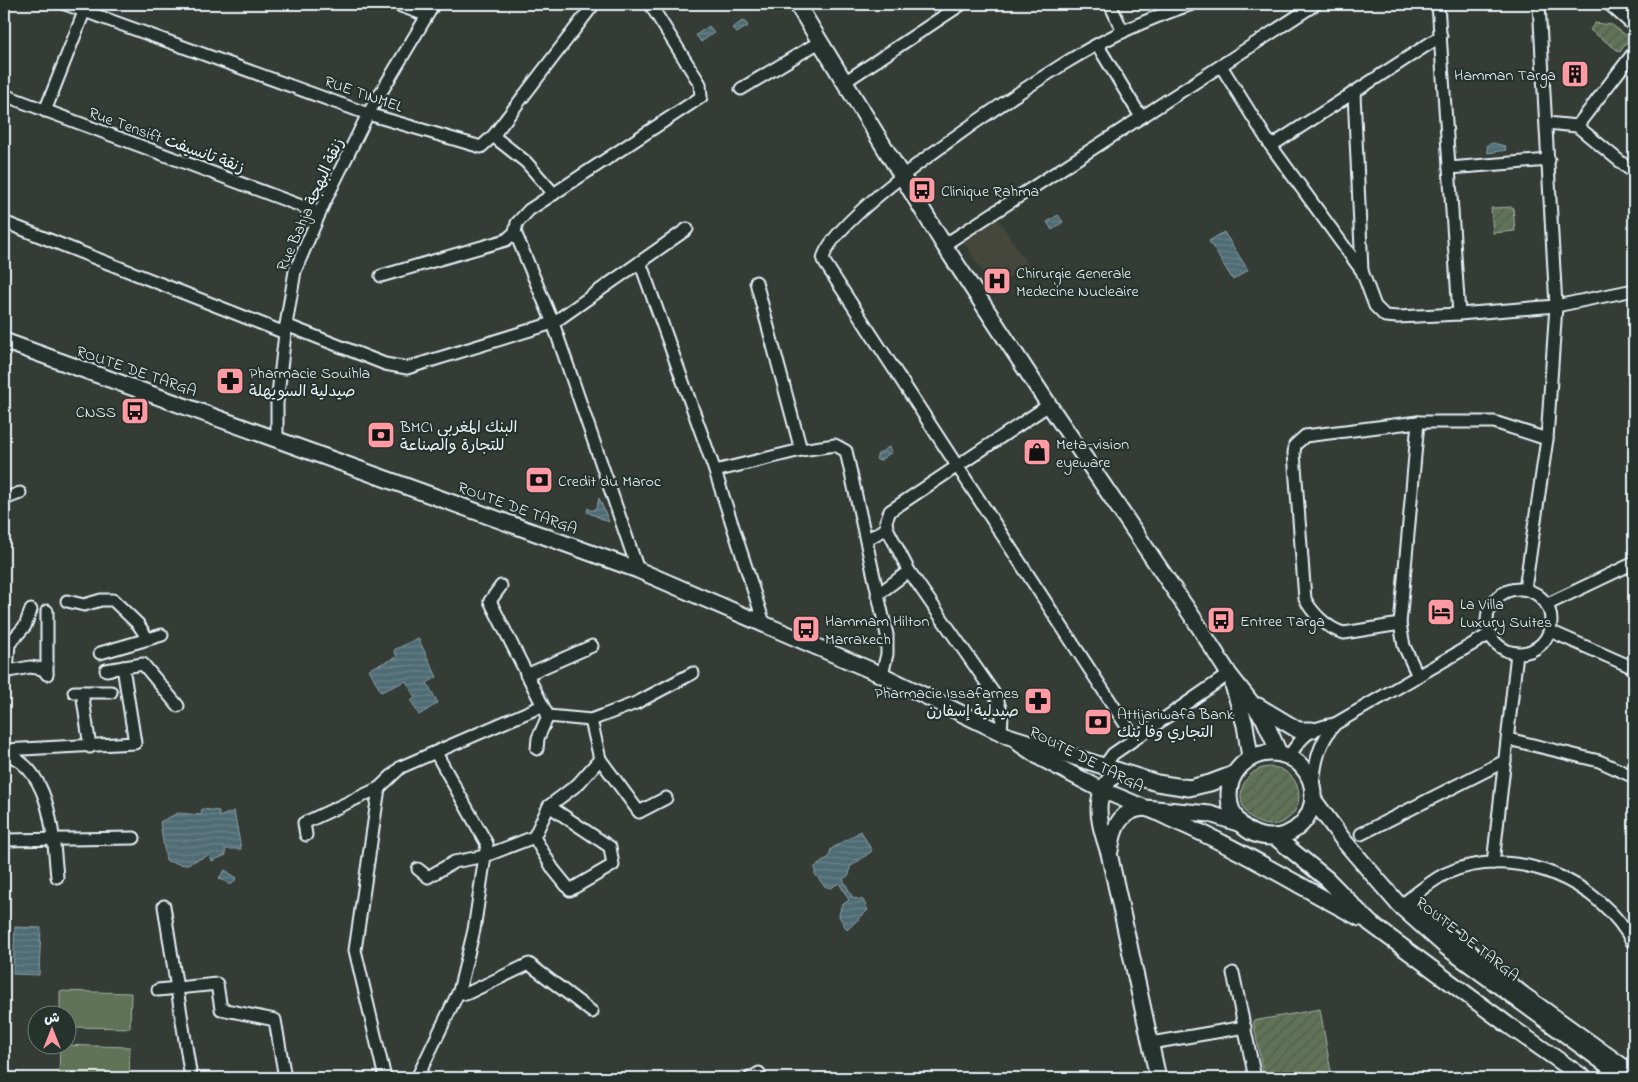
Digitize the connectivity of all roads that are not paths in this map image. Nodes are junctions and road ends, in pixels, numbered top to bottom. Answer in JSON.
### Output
{"nodes":[{"id":1,"x":65,"y":4,"type":"edge"},
{"id":2,"x":396,"y":4,"type":"edge"},
{"id":3,"x":434,"y":4,"type":"edge"},
{"id":4,"x":594,"y":4,"type":"edge"},
{"id":5,"x":650,"y":4,"type":"edge"},
{"id":6,"x":797,"y":4,"type":"edge"},
{"id":7,"x":962,"y":4,"type":"edge"},
{"id":8,"x":1110,"y":4,"type":"edge"},
{"id":9,"x":1192,"y":4,"type":"edge"},
{"id":10,"x":1316,"y":4,"type":"edge"},
{"id":11,"x":1438,"y":4,"type":"edge"},
{"id":12,"x":1539,"y":4,"type":"edge"},
{"id":13,"x":1609,"y":4,"type":"edge"},
{"id":14,"x":84,"y":12,"type":"junction"},
{"id":15,"x":426,"y":15,"type":"junction"},
{"id":16,"x":1634,"y":26,"type":"edge"},
{"id":17,"x":1123,"y":32,"type":"junction"},
{"id":18,"x":1441,"y":36,"type":"junction"},
{"id":19,"x":821,"y":41,"type":"junction"},
{"id":20,"x":1098,"y":46,"type":"junction"},
{"id":21,"x":1634,"y":52,"type":"edge"},
{"id":22,"x":1220,"y":66,"type":"junction"},
{"id":23,"x":846,"y":81,"type":"junction"},
{"id":24,"x":741,"y":89,"type":"dead end"},
{"id":25,"x":1354,"y":93,"type":"junction"},
{"id":26,"x":4,"y":95,"type":"edge"},
{"id":27,"x":45,"y":111,"type":"junction"},
{"id":28,"x":368,"y":114,"type":"junction"},
{"id":29,"x":1141,"y":117,"type":"junction"},
{"id":30,"x":1547,"y":123,"type":"junction"},
{"id":31,"x":1577,"y":126,"type":"junction"},
{"id":32,"x":494,"y":136,"type":"junction"},
{"id":33,"x":1271,"y":146,"type":"junction"},
{"id":34,"x":1549,"y":160,"type":"junction"},
{"id":35,"x":1449,"y":168,"type":"junction"},
{"id":36,"x":1634,"y":173,"type":"edge"},
{"id":37,"x":901,"y":177,"type":"junction"},
{"id":38,"x":554,"y":194,"type":"junction"},
{"id":39,"x":320,"y":213,"type":"junction"},
{"id":40,"x":4,"y":222,"type":"edge"},
{"id":41,"x":687,"y":229,"type":"dead end"},
{"id":42,"x":515,"y":232,"type":"junction"},
{"id":43,"x":944,"y":244,"type":"junction"},
{"id":44,"x":640,"y":262,"type":"junction"},
{"id":45,"x":1362,"y":272,"type":"junction"},
{"id":46,"x":382,"y":276,"type":"dead end"},
{"id":47,"x":756,"y":282,"type":"dead end"},
{"id":48,"x":1634,"y":290,"type":"edge"},
{"id":49,"x":1556,"y":306,"type":"junction"},
{"id":50,"x":1459,"y":314,"type":"junction"},
{"id":51,"x":553,"y":323,"type":"junction"},
{"id":52,"x":285,"y":329,"type":"junction"},
{"id":53,"x":4,"y":341,"type":"edge"},
{"id":54,"x":1050,"y":405,"type":"junction"},
{"id":55,"x":1418,"y":422,"type":"junction"},
{"id":56,"x":277,"y":438,"type":"junction"},
{"id":57,"x":1547,"y":439,"type":"junction"},
{"id":58,"x":801,"y":450,"type":"junction"},
{"id":59,"x":958,"y":464,"type":"junction"},
{"id":60,"x":715,"y":472,"type":"junction"},
{"id":61,"x":20,"y":493,"type":"dead end"},
{"id":62,"x":4,"y":499,"type":"edge"},
{"id":63,"x":887,"y":528,"type":"junction"},
{"id":64,"x":866,"y":540,"type":"junction"},
{"id":65,"x":1634,"y":563,"type":"edge"},
{"id":66,"x":638,"y":570,"type":"junction"},
{"id":67,"x":909,"y":570,"type":"junction"},
{"id":68,"x":500,"y":586,"type":"dead end"},
{"id":69,"x":1525,"y":589,"type":"junction"},
{"id":70,"x":877,"y":595,"type":"junction"},
{"id":71,"x":67,"y":600,"type":"dead end"},
{"id":72,"x":1548,"y":604,"type":"junction"},
{"id":73,"x":31,"y":610,"type":"dead end"},
{"id":74,"x":47,"y":611,"type":"dead end"},
{"id":75,"x":764,"y":623,"type":"junction"},
{"id":76,"x":1400,"y":624,"type":"junction"},
{"id":77,"x":1550,"y":631,"type":"junction"},
{"id":78,"x":1490,"y":634,"type":"junction"},
{"id":79,"x":162,"y":635,"type":"dead end"},
{"id":80,"x":148,"y":639,"type":"junction"},
{"id":81,"x":592,"y":646,"type":"dead end"},
{"id":82,"x":100,"y":653,"type":"dead end"},
{"id":83,"x":1517,"y":653,"type":"junction"},
{"id":84,"x":122,"y":667,"type":"junction"},
{"id":85,"x":1634,"y":668,"type":"edge"},
{"id":86,"x":106,"y":670,"type":"dead end"},
{"id":87,"x":6,"y":672,"type":"edge"},
{"id":88,"x":694,"y":674,"type":"dead end"},
{"id":89,"x":1229,"y":674,"type":"junction"},
{"id":90,"x":526,"y":675,"type":"junction"},
{"id":91,"x":882,"y":676,"type":"junction"},
{"id":92,"x":1418,"y":676,"type":"junction"},
{"id":93,"x":111,"y":692,"type":"dead end"},
{"id":94,"x":1252,"y":703,"type":"junction"},
{"id":95,"x":178,"y":706,"type":"dead end"},
{"id":96,"x":545,"y":711,"type":"junction"},
{"id":97,"x":591,"y":720,"type":"junction"},
{"id":98,"x":1335,"y":724,"type":"junction"},
{"id":99,"x":1312,"y":730,"type":"junction"},
{"id":100,"x":1005,"y":735,"type":"junction"},
{"id":101,"x":1135,"y":739,"type":"junction"},
{"id":102,"x":1508,"y":739,"type":"junction"},
{"id":103,"x":90,"y":747,"type":"junction"},
{"id":104,"x":537,"y":749,"type":"dead end"},
{"id":105,"x":4,"y":752,"type":"edge"},
{"id":106,"x":436,"y":753,"type":"junction"},
{"id":107,"x":1284,"y":754,"type":"junction"},
{"id":108,"x":1250,"y":757,"type":"junction"},
{"id":109,"x":600,"y":759,"type":"junction"},
{"id":110,"x":1505,"y":761,"type":"junction"},
{"id":111,"x":1104,"y":766,"type":"junction"},
{"id":112,"x":1119,"y":771,"type":"junction"},
{"id":113,"x":1234,"y":774,"type":"junction"},
{"id":114,"x":1634,"y":777,"type":"edge"},
{"id":115,"x":379,"y":788,"type":"junction"},
{"id":116,"x":1102,"y":790,"type":"junction"},
{"id":117,"x":1313,"y":792,"type":"junction"},
{"id":118,"x":666,"y":798,"type":"dead end"},
{"id":119,"x":549,"y":806,"type":"junction"},
{"id":120,"x":1146,"y":808,"type":"junction"},
{"id":121,"x":1238,"y":823,"type":"junction"},
{"id":122,"x":1362,"y":834,"type":"dead end"},
{"id":123,"x":306,"y":835,"type":"dead end"},
{"id":124,"x":534,"y":837,"type":"junction"},
{"id":125,"x":1275,"y":837,"type":"junction"},
{"id":126,"x":134,"y":838,"type":"dead end"},
{"id":127,"x":53,"y":839,"type":"junction"},
{"id":128,"x":4,"y":840,"type":"edge"},
{"id":129,"x":1109,"y":853,"type":"junction"},
{"id":130,"x":485,"y":856,"type":"junction"},
{"id":131,"x":1493,"y":863,"type":"junction"},
{"id":132,"x":418,"y":869,"type":"dead end"},
{"id":133,"x":57,"y":877,"type":"dead end"},
{"id":134,"x":1405,"y":903,"type":"junction"},
{"id":135,"x":164,"y":906,"type":"dead end"},
{"id":136,"x":1370,"y":923,"type":"junction"},
{"id":137,"x":1630,"y":926,"type":"edge"},
{"id":138,"x":1634,"y":945,"type":"edge"},
{"id":139,"x":1233,"y":973,"type":"dead end"},
{"id":140,"x":158,"y":990,"type":"dead end"},
{"id":141,"x":176,"y":990,"type":"junction"},
{"id":142,"x":459,"y":991,"type":"junction"},
{"id":143,"x":592,"y":1012,"type":"dead end"},
{"id":144,"x":1246,"y":1027,"type":"junction"},
{"id":145,"x":1150,"y":1043,"type":"junction"},
{"id":146,"x":1634,"y":1072,"type":"edge"},
{"id":147,"x":191,"y":1078,"type":"edge"},
{"id":148,"x":285,"y":1078,"type":"edge"},
{"id":149,"x":385,"y":1078,"type":"edge"},
{"id":150,"x":417,"y":1078,"type":"edge"},
{"id":151,"x":1158,"y":1078,"type":"edge"},
{"id":152,"x":1255,"y":1078,"type":"edge"},
{"id":153,"x":1584,"y":1078,"type":"edge"},
{"id":154,"x":1625,"y":1078,"type":"edge"}],
"edges":[{"from":1,"to":14,"type":"street","name":"RUE TINMEL"},
{"from":2,"to":15,"type":"street"},
{"from":3,"to":15,"type":"street","name":"Rue Bahja زنقة البهجة"},
{"from":4,"to":32,"type":"street","name":"RUE TINMEL"},
{"from":5,"to":38,"type":"street"},
{"from":6,"to":19,"type":"main road"},
{"from":7,"to":23,"type":"street"},
{"from":8,"to":17,"type":"street"},
{"from":9,"to":17,"type":"street"},
{"from":10,"to":22,"type":"street"},
{"from":11,"to":18,"type":"street"},
{"from":12,"to":30,"type":"street"},
{"from":13,"to":16,"type":"street"},
{"from":14,"to":27,"type":"street"},
{"from":14,"to":28,"type":"street","name":"RUE TINMEL"},
{"from":15,"to":28,"type":"street","name":"Rue Bahja زنقة البهجة"},
{"from":17,"to":20,"type":"street"},
{"from":18,"to":25,"type":"street"},
{"from":18,"to":35,"type":"street"},
{"from":19,"to":23,"type":"main road"},
{"from":19,"to":24,"type":"street"},
{"from":20,"to":29,"type":"street"},
{"from":20,"to":37,"type":"street"},
{"from":21,"to":31,"type":"street"},
{"from":22,"to":29,"type":"street"},
{"from":22,"to":33,"type":"street"},
{"from":23,"to":37,"type":"main road"},
{"from":25,"to":33,"type":"street"},
{"from":25,"to":45,"type":"street"},
{"from":26,"to":27,"type":"street","name":"Rue Tensift زنقة تانسيفت"},
{"from":27,"to":39,"type":"street","name":"Rue Tensift زنقة تانسيفت"},
{"from":28,"to":32,"type":"street","name":"RUE TINMEL"},
{"from":28,"to":39,"type":"street","name":"Rue Bahja زنقة البهجة"},
{"from":29,"to":43,"type":"street"},
{"from":30,"to":31,"type":"street"},
{"from":30,"to":34,"type":"street"},
{"from":31,"to":36,"type":"street"},
{"from":32,"to":38,"type":"street"},
{"from":33,"to":45,"type":"street"},
{"from":34,"to":35,"type":"street"},
{"from":34,"to":49,"type":"street"},
{"from":35,"to":50,"type":"street"},
{"from":37,"to":43,"type":"main road"},
{"from":37,"to":59,"type":"street"},
{"from":38,"to":42,"type":"street"},
{"from":39,"to":52,"type":"street","name":"Rue Bahja زنقة البهجة"},
{"from":40,"to":52,"type":"street"},
{"from":41,"to":44,"type":"street"},
{"from":42,"to":46,"type":"street"},
{"from":42,"to":51,"type":"street"},
{"from":43,"to":54,"type":"main road"},
{"from":44,"to":51,"type":"street"},
{"from":44,"to":60,"type":"street"},
{"from":45,"to":50,"type":"street"},
{"from":47,"to":58,"type":"street"},
{"from":48,"to":49,"type":"street"},
{"from":49,"to":50,"type":"street"},
{"from":49,"to":57,"type":"street"},
{"from":51,"to":52,"type":"street"},
{"from":51,"to":66,"type":"street"},
{"from":52,"to":56,"type":"street","name":"Rue Bahja زنقة البهجة"},
{"from":53,"to":56,"type":"main road","name":"ROUTE DE TARGA"},
{"from":54,"to":59,"type":"street"},
{"from":54,"to":89,"type":"main road"},
{"from":55,"to":57,"type":"street"},
{"from":55,"to":76,"type":"street"},
{"from":55,"to":76,"type":"street"},
{"from":56,"to":66,"type":"main road","name":"ROUTE DE TARGA"},
{"from":57,"to":69,"type":"street"},
{"from":58,"to":60,"type":"street"},
{"from":58,"to":64,"type":"street"},
{"from":59,"to":63,"type":"street"},
{"from":59,"to":101,"type":"street"},
{"from":60,"to":75,"type":"street"},
{"from":61,"to":62,"type":"street"},
{"from":63,"to":64,"type":"street"},
{"from":63,"to":67,"type":"street"},
{"from":64,"to":70,"type":"street"},
{"from":65,"to":72,"type":"street"},
{"from":66,"to":75,"type":"main road","name":"ROUTE DE TARGA"},
{"from":67,"to":70,"type":"street"},
{"from":67,"to":100,"type":"street"},
{"from":68,"to":90,"type":"street"},
{"from":69,"to":72,"type":"street"},
{"from":69,"to":78,"type":"street"},
{"from":70,"to":91,"type":"street"},
{"from":71,"to":80,"type":"street"},
{"from":72,"to":77,"type":"street"},
{"from":73,"to":87,"type":"street"},
{"from":74,"to":87,"type":"street"},
{"from":75,"to":91,"type":"main road","name":"ROUTE DE TARGA"},
{"from":76,"to":92,"type":"street"},
{"from":77,"to":83,"type":"street"},
{"from":77,"to":85,"type":"street"},
{"from":78,"to":83,"type":"street"},
{"from":78,"to":92,"type":"street"},
{"from":79,"to":80,"type":"street"},
{"from":80,"to":82,"type":"street"},
{"from":81,"to":90,"type":"street"},
{"from":83,"to":102,"type":"street"},
{"from":84,"to":86,"type":"street"},
{"from":84,"to":95,"type":"street"},
{"from":84,"to":103,"type":"street"},
{"from":88,"to":97,"type":"street"},
{"from":89,"to":94,"type":"main road"},
{"from":89,"to":101,"type":"street"},
{"from":89,"to":108,"type":"main road"},
{"from":90,"to":96,"type":"street"},
{"from":91,"to":100,"type":"main road","name":"ROUTE DE TARGA"},
{"from":92,"to":98,"type":"street"},
{"from":93,"to":103,"type":"street"},
{"from":94,"to":99,"type":"main road"},
{"from":94,"to":107,"type":"main road"},
{"from":96,"to":97,"type":"street"},
{"from":96,"to":104,"type":"street"},
{"from":96,"to":106,"type":"street"},
{"from":97,"to":109,"type":"street"},
{"from":98,"to":99,"type":"street"},
{"from":98,"to":117,"type":"street"},
{"from":99,"to":107,"type":"street"},
{"from":100,"to":111,"type":"main road","name":"ROUTE DE TARGA"},
{"from":100,"to":116,"type":"main road","name":"ROUTE DE TARGA"},
{"from":101,"to":111,"type":"street"},
{"from":102,"to":110,"type":"street"},
{"from":102,"to":114,"type":"street"},
{"from":103,"to":105,"type":"street"},
{"from":105,"to":127,"type":"street"},
{"from":106,"to":115,"type":"street"},
{"from":106,"to":130,"type":"street"},
{"from":107,"to":108,"type":"main road"},
{"from":107,"to":117,"type":"main road"},
{"from":108,"to":113,"type":"main road"},
{"from":109,"to":118,"type":"street"},
{"from":109,"to":119,"type":"street"},
{"from":110,"to":122,"type":"street"},
{"from":110,"to":131,"type":"street"},
{"from":111,"to":112,"type":"main road","name":"ROUTE DE TARGA"},
{"from":112,"to":113,"type":"main road","name":"ROUTE DE TARGA"},
{"from":112,"to":116,"type":"main road"},
{"from":113,"to":121,"type":"main road"},
{"from":115,"to":123,"type":"street"},
{"from":115,"to":149,"type":"street"},
{"from":116,"to":120,"type":"main road","name":"ROUTE DE TARGA"},
{"from":116,"to":129,"type":"main road"},
{"from":117,"to":125,"type":"main road"},
{"from":117,"to":134,"type":"main road","name":"ROUTE DE TARGA"},
{"from":119,"to":124,"type":"street"},
{"from":119,"to":124,"type":"street"},
{"from":120,"to":121,"type":"main road","name":"ROUTE DE TARGA"},
{"from":120,"to":129,"type":"main road"},
{"from":120,"to":136,"type":"main road"},
{"from":121,"to":125,"type":"main road"},
{"from":124,"to":130,"type":"street"},
{"from":125,"to":136,"type":"main road"},
{"from":126,"to":127,"type":"street"},
{"from":127,"to":128,"type":"street"},
{"from":127,"to":133,"type":"street"},
{"from":129,"to":145,"type":"main road"},
{"from":130,"to":132,"type":"street"},
{"from":130,"to":142,"type":"street"},
{"from":131,"to":134,"type":"street"},
{"from":131,"to":137,"type":"street"},
{"from":134,"to":146,"type":"street"},
{"from":134,"to":154,"type":"main road","name":"ROUTE DE TARGA"},
{"from":135,"to":141,"type":"street"},
{"from":136,"to":153,"type":"main road"},
{"from":137,"to":138,"type":"street"},
{"from":139,"to":144,"type":"street"},
{"from":140,"to":141,"type":"street"},
{"from":141,"to":147,"type":"street"},
{"from":141,"to":148,"type":"street"},
{"from":142,"to":143,"type":"street"},
{"from":142,"to":150,"type":"street"},
{"from":144,"to":145,"type":"street"},
{"from":144,"to":152,"type":"street"},
{"from":145,"to":151,"type":"main road"}]}
